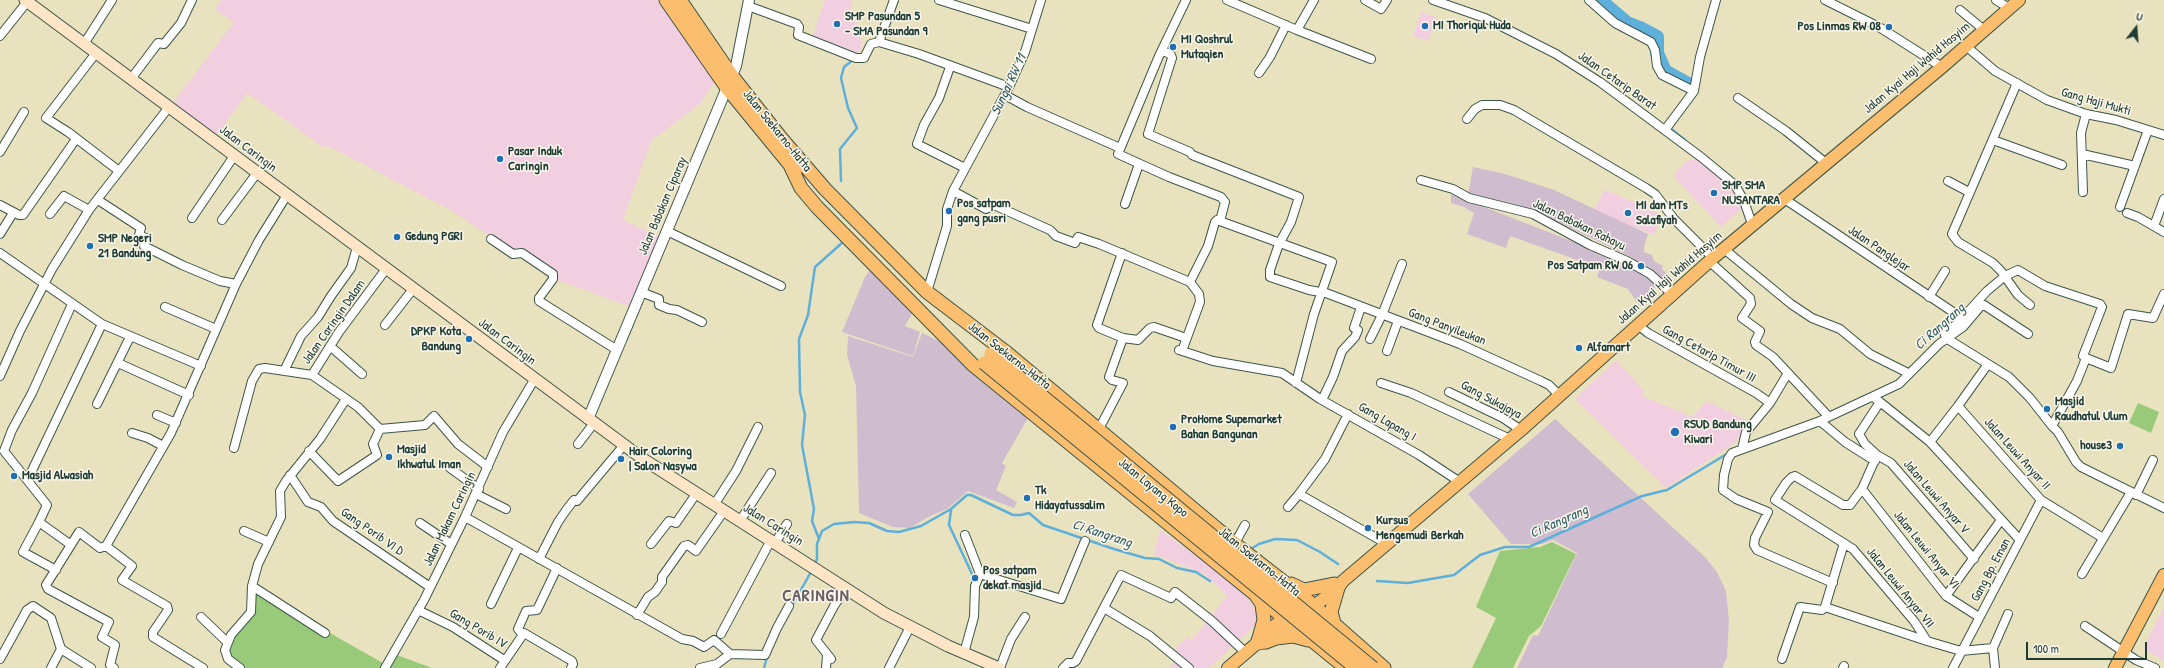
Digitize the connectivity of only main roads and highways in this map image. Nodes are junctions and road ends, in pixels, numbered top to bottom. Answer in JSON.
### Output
{"nodes":[{"id":1,"x":666,"y":0,"type":"edge"},
{"id":2,"x":680,"y":0,"type":"edge"},
{"id":3,"x":2018,"y":0,"type":"edge"},
{"id":4,"x":26,"y":1,"type":"edge"},
{"id":5,"x":790,"y":165,"type":"junction"},
{"id":6,"x":938,"y":302,"type":"junction"},
{"id":7,"x":941,"y":323,"type":"joint"},
{"id":8,"x":988,"y":359,"type":"junction"},
{"id":9,"x":1214,"y":525,"type":"junction"},
{"id":10,"x":1196,"y":549,"type":"junction"},
{"id":11,"x":2164,"y":575,"type":"edge"},
{"id":12,"x":1276,"y":576,"type":"junction"},
{"id":13,"x":1339,"y":584,"type":"junction"},
{"id":14,"x":2164,"y":592,"type":"edge"},
{"id":15,"x":1256,"y":595,"type":"junction"},
{"id":16,"x":1311,"y":604,"type":"junction"},
{"id":17,"x":1288,"y":621,"type":"junction"},
{"id":18,"x":1335,"y":627,"type":"junction"},
{"id":19,"x":1260,"y":641,"type":"junction"},
{"id":20,"x":1316,"y":645,"type":"junction"},
{"id":21,"x":2126,"y":653,"type":"junction"},
{"id":22,"x":1343,"y":667,"type":"edge"},
{"id":23,"x":999,"y":668,"type":"edge"},
{"id":24,"x":1228,"y":668,"type":"edge"},
{"id":25,"x":1356,"y":668,"type":"edge"},
{"id":26,"x":1373,"y":668,"type":"edge"},
{"id":27,"x":1384,"y":668,"type":"edge"},
{"id":28,"x":2115,"y":668,"type":"edge"},
{"id":29,"x":2123,"y":668,"type":"edge"}],
"edges":[{"from":1,"to":5,"type":"highway","name":"Jalan Soekarno-Hatta"},
{"from":2,"to":6,"type":"highway","name":"Jalan Soekarno-Hatta"},
{"from":3,"to":13,"type":"main road","name":"Jalan Kyai Haji Wahid Hasyim"},
{"from":4,"to":23,"type":"main road","name":"Jalan Caringin"},
{"from":5,"to":7,"type":"highway","name":"Jalan Soekarno-Hatta"},
{"from":5,"to":10,"type":"highway","name":"Jalan Soekarno-Hatta"},
{"from":6,"to":8,"type":"highway","name":"Jalan Layang Kopo"},
{"from":6,"to":9,"type":"highway","name":"Jalan Soekarno-Hatta"},
{"from":7,"to":8,"type":"highway","name":"Jalan Layang Kopo"},
{"from":8,"to":25,"type":"highway","name":"Jalan Layang Kopo","bridge":true},
{"from":8,"to":26,"type":"highway","name":"Jalan Layang Kopo","bridge":true},
{"from":9,"to":10,"type":"highway"},
{"from":9,"to":12,"type":"highway","name":"Jalan Soekarno-Hatta"},
{"from":10,"to":15,"type":"highway","name":"Jalan Soekarno-Hatta"},
{"from":11,"to":21,"type":"main road"},
{"from":12,"to":13,"type":"highway"},
{"from":12,"to":16,"type":"highway","name":"Jalan Soekarno-Hatta"},
{"from":13,"to":16,"type":"main road","name":"Jalan Kyai Haji Wahid Hasyim"},
{"from":13,"to":18,"type":"highway"},
{"from":14,"to":21,"type":"main road"},
{"from":15,"to":17,"type":"highway","name":"Jalan Soekarno-Hatta"},
{"from":15,"to":19,"type":"highway"},
{"from":16,"to":17,"type":"main road","name":"Jalan Kyai Haji Wahid Hasyim"},
{"from":16,"to":18,"type":"highway","name":"Jalan Soekarno-Hatta"},
{"from":17,"to":19,"type":"main road","name":"Jalan Kyai Haji Wahid Hasyim"},
{"from":17,"to":20,"type":"highway","name":"Jalan Soekarno-Hatta"},
{"from":18,"to":27,"type":"highway","name":"Jalan Soekarno-Hatta"},
{"from":19,"to":20,"type":"highway"},
{"from":19,"to":24,"type":"main road","name":"Jalan Kyai Haji Wahid Hasyim"},
{"from":20,"to":22,"type":"highway","name":"Jalan Soekarno-Hatta"},
{"from":21,"to":28,"type":"main road"},
{"from":21,"to":29,"type":"main road"}]}
